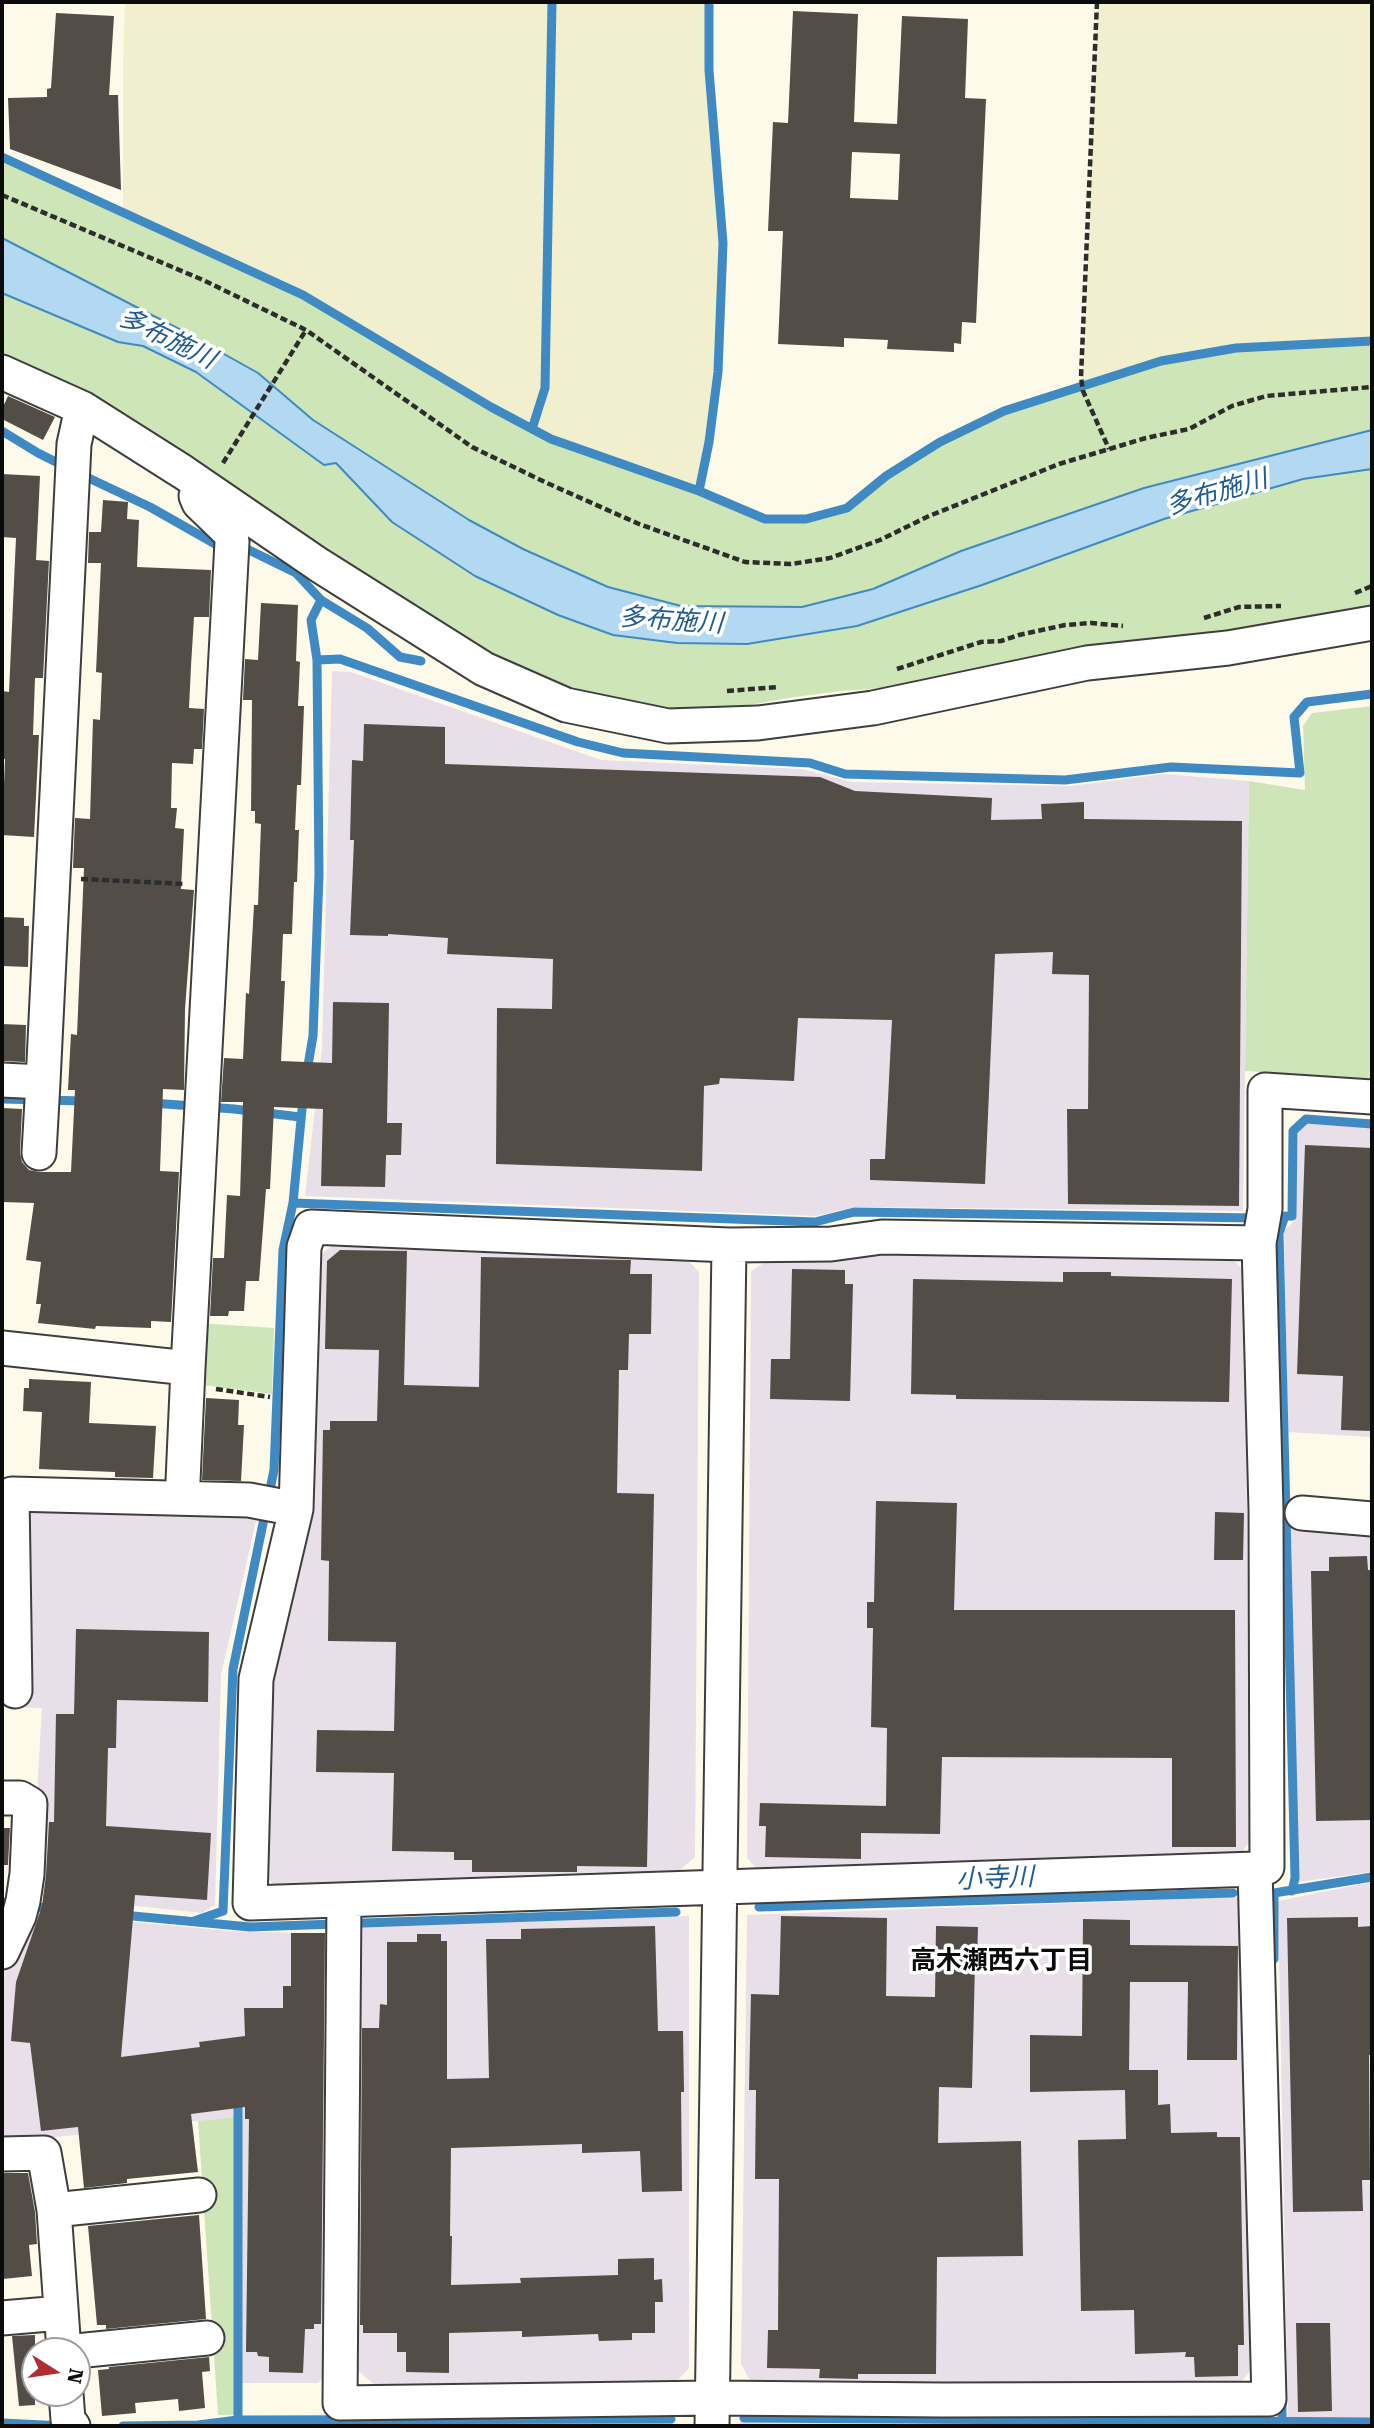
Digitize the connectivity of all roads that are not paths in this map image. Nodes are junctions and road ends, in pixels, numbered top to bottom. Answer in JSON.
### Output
{"nodes":[{"id":1,"x":2,"y":372,"type":"edge"},
{"id":2,"x":82,"y":408,"type":"junction"},
{"id":3,"x":183,"y":472,"type":"junction"},
{"id":4,"x":1372,"y":623,"type":"edge"},
{"id":5,"x":2,"y":1080,"type":"edge"},
{"id":6,"x":42,"y":1094,"type":"junction"},
{"id":7,"x":1372,"y":1097,"type":"edge"},
{"id":8,"x":39,"y":1153,"type":"dead end"},
{"id":9,"x":1262,"y":1226,"type":"junction"},
{"id":10,"x":729,"y":1245,"type":"junction"},
{"id":11,"x":2,"y":1348,"type":"edge"},
{"id":12,"x":188,"y":1377,"type":"junction"},
{"id":13,"x":183,"y":1481,"type":"dead end"},
{"id":14,"x":275,"y":1505,"type":"junction"},
{"id":15,"x":1302,"y":1513,"type":"dead end"},
{"id":16,"x":1372,"y":1519,"type":"edge"},
{"id":17,"x":15,"y":1690,"type":"dead end"},
{"id":18,"x":2,"y":1798,"type":"edge"},
{"id":19,"x":1255,"y":1869,"type":"junction"},
{"id":20,"x":719,"y":1888,"type":"junction"},
{"id":21,"x":344,"y":1915,"type":"junction"},
{"id":22,"x":2,"y":1952,"type":"edge"},
{"id":23,"x":2,"y":2154,"type":"edge"},
{"id":24,"x":199,"y":2195,"type":"dead end"},
{"id":25,"x":54,"y":2210,"type":"junction"},
{"id":26,"x":61,"y":2313,"type":"junction"},
{"id":27,"x":2,"y":2318,"type":"edge"},
{"id":28,"x":63,"y":2337,"type":"edge"},
{"id":29,"x":207,"y":2338,"type":"dead end"},
{"id":30,"x":91,"y":2350,"type":"edge"},
{"id":31,"x":712,"y":2412,"type":"edge"},
{"id":32,"x":943,"y":2413,"type":"edge"},
{"id":33,"x":1269,"y":2413,"type":"edge"}],
"edges":[{"from":1,"to":2,"type":"street"},
{"from":2,"to":3,"type":"street"},
{"from":2,"to":6,"type":"street"},
{"from":3,"to":4,"type":"street"},
{"from":3,"to":12,"type":"street"},
{"from":5,"to":6,"type":"street"},
{"from":6,"to":8,"type":"street"},
{"from":7,"to":9,"type":"street"},
{"from":9,"to":10,"type":"street"},
{"from":9,"to":19,"type":"street"},
{"from":10,"to":14,"type":"street"},
{"from":10,"to":20,"type":"street"},
{"from":11,"to":12,"type":"street"},
{"from":12,"to":13,"type":"street"},
{"from":14,"to":17,"type":"street"},
{"from":14,"to":21,"type":"street"},
{"from":15,"to":16,"type":"street"},
{"from":18,"to":22,"type":"street"},
{"from":19,"to":20,"type":"street"},
{"from":19,"to":33,"type":"street"},
{"from":20,"to":21,"type":"street"},
{"from":20,"to":31,"type":"street"},
{"from":21,"to":31,"type":"street"},
{"from":23,"to":25,"type":"street"},
{"from":24,"to":25,"type":"street"},
{"from":25,"to":26,"type":"street"},
{"from":26,"to":27,"type":"street"},
{"from":26,"to":28,"type":"street"},
{"from":29,"to":30,"type":"street"},
{"from":31,"to":32,"type":"street"},
{"from":32,"to":33,"type":"street"}]}
